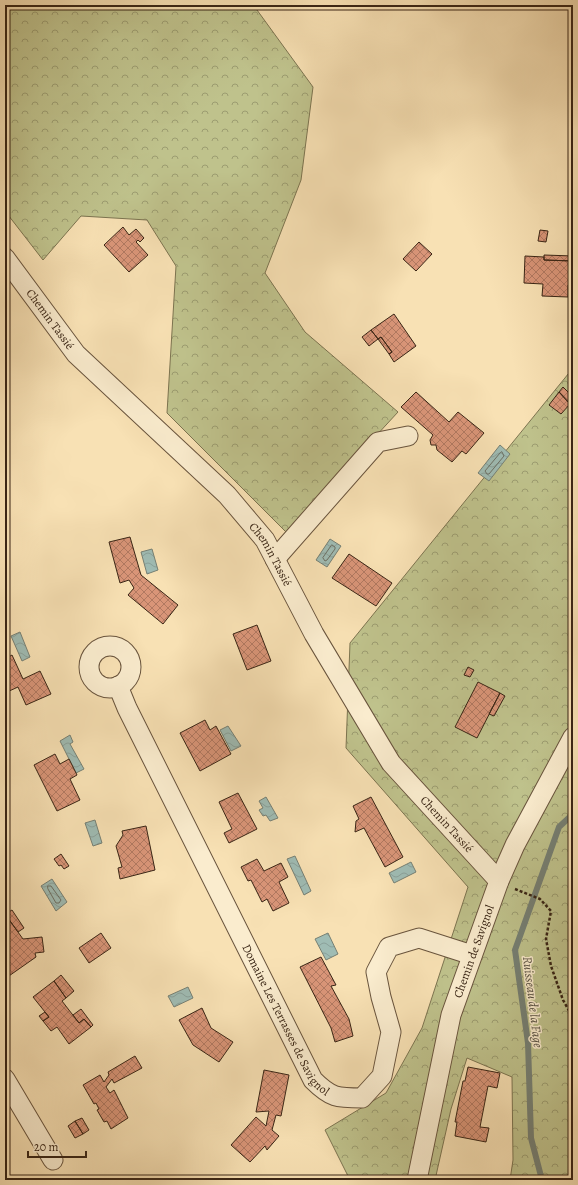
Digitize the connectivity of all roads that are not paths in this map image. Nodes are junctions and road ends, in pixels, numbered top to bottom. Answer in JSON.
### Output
{"nodes":[{"id":1,"x":5,"y":258,"type":"edge"},
{"id":2,"x":408,"y":436,"type":"dead end"},
{"id":3,"x":274,"y":559,"type":"junction"},
{"id":4,"x":118,"y":686,"type":"dead end"},
{"id":5,"x":573,"y":737,"type":"edge"},
{"id":6,"x":498,"y":881,"type":"junction"},
{"id":7,"x":472,"y":955,"type":"junction"},
{"id":8,"x":5,"y":1079,"type":"edge"},
{"id":9,"x":53,"y":1160,"type":"dead end"},
{"id":10,"x":417,"y":1180,"type":"edge"}],
"edges":[{"from":1,"to":3,"type":"street","name":"Chemin Tassié"},
{"from":2,"to":3,"type":"street"},
{"from":3,"to":6,"type":"street","name":"Chemin Tassié"},
{"from":4,"to":7,"type":"street","name":"Domaine Les Terrasses de Savignol"},
{"from":5,"to":6,"type":"street","name":"Chemin de Savignol"},
{"from":6,"to":7,"type":"street","name":"Chemin de Savignol"},
{"from":7,"to":10,"type":"street","name":"Chemin de Savignol"},
{"from":8,"to":9,"type":"street"}]}
